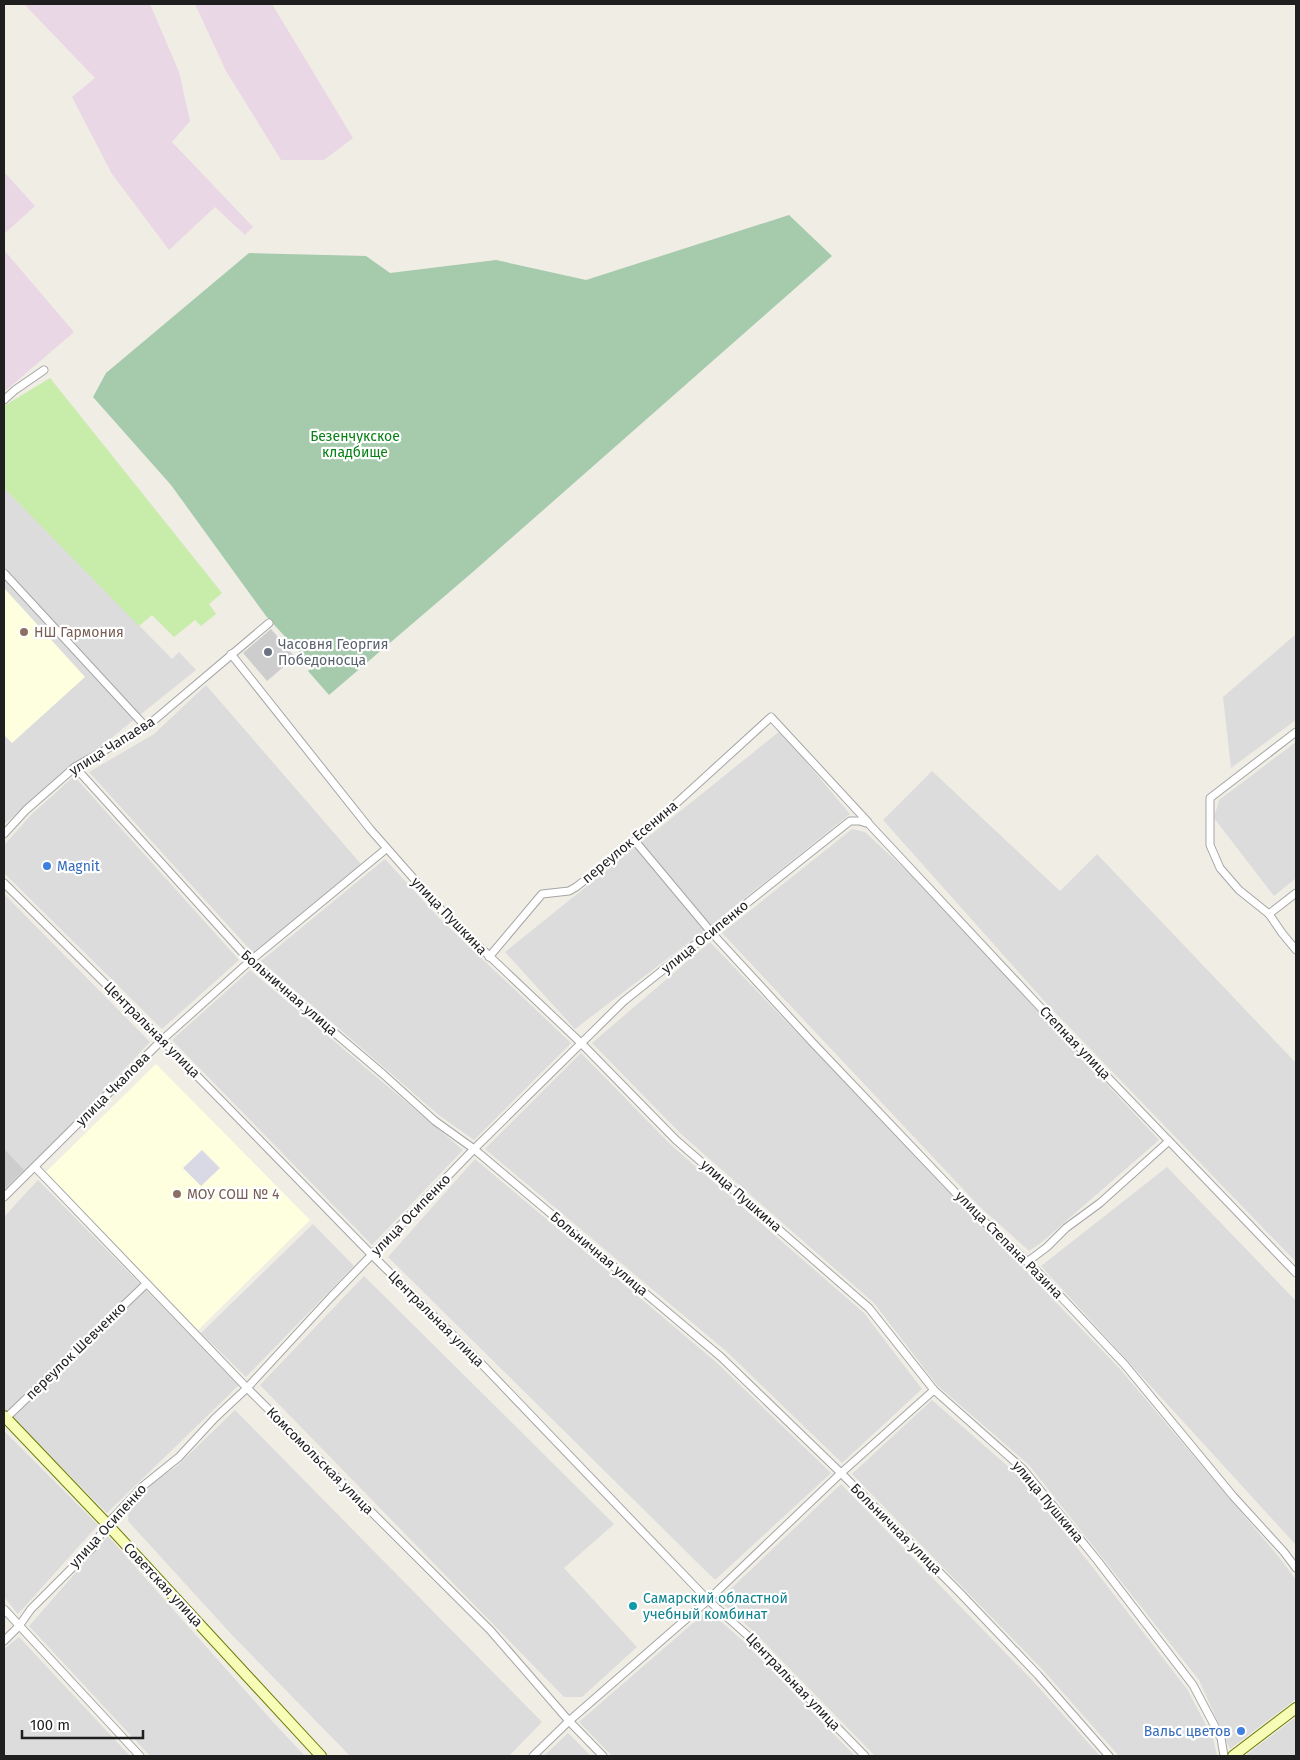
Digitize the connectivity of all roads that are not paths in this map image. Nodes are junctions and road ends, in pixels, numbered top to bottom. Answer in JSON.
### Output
{"nodes":[{"id":1,"x":44,"y":370,"type":"dead end"},
{"id":2,"x":4,"y":400,"type":"edge"},
{"id":3,"x":4,"y":573,"type":"edge"},
{"id":4,"x":269,"y":623,"type":"dead end"},
{"id":5,"x":231,"y":654,"type":"junction"},
{"id":6,"x":771,"y":717,"type":"joint"},
{"id":7,"x":146,"y":727,"type":"junction"},
{"id":8,"x":1296,"y":732,"type":"edge"},
{"id":9,"x":75,"y":767,"type":"junction"},
{"id":10,"x":870,"y":824,"type":"junction"},
{"id":11,"x":4,"y":834,"type":"edge"},
{"id":12,"x":635,"y":841,"type":"junction"},
{"id":13,"x":386,"y":849,"type":"junction"},
{"id":14,"x":4,"y":883,"type":"edge"},
{"id":15,"x":1296,"y":893,"type":"edge"},
{"id":16,"x":1269,"y":914,"type":"junction"},
{"id":17,"x":711,"y":932,"type":"junction"},
{"id":18,"x":1296,"y":950,"type":"edge"},
{"id":19,"x":489,"y":957,"type":"junction"},
{"id":20,"x":250,"y":961,"type":"junction"},
{"id":21,"x":162,"y":1040,"type":"junction"},
{"id":22,"x":581,"y":1043,"type":"junction"},
{"id":23,"x":1169,"y":1141,"type":"junction"},
{"id":24,"x":474,"y":1149,"type":"junction"},
{"id":25,"x":35,"y":1167,"type":"junction"},
{"id":26,"x":4,"y":1196,"type":"edge"},
{"id":27,"x":372,"y":1256,"type":"junction"},
{"id":28,"x":1027,"y":1262,"type":"junction"},
{"id":29,"x":1296,"y":1273,"type":"edge"},
{"id":30,"x":146,"y":1284,"type":"junction"},
{"id":31,"x":247,"y":1388,"type":"junction"},
{"id":32,"x":934,"y":1390,"type":"junction"},
{"id":33,"x":5,"y":1417,"type":"edge"},
{"id":34,"x":841,"y":1474,"type":"junction"},
{"id":35,"x":107,"y":1524,"type":"junction"},
{"id":36,"x":1296,"y":1568,"type":"edge"},
{"id":37,"x":708,"y":1600,"type":"junction"},
{"id":38,"x":4,"y":1609,"type":"edge"},
{"id":39,"x":20,"y":1626,"type":"junction"},
{"id":40,"x":4,"y":1641,"type":"edge"},
{"id":41,"x":1296,"y":1708,"type":"edge"},
{"id":42,"x":569,"y":1721,"type":"junction"},
{"id":43,"x":140,"y":1756,"type":"edge"},
{"id":44,"x":321,"y":1756,"type":"edge"},
{"id":45,"x":533,"y":1756,"type":"edge"},
{"id":46,"x":603,"y":1756,"type":"edge"},
{"id":47,"x":865,"y":1756,"type":"edge"},
{"id":48,"x":1109,"y":1756,"type":"edge"},
{"id":49,"x":1224,"y":1756,"type":"edge"},
{"id":50,"x":1233,"y":1756,"type":"edge"}],
"edges":[{"from":1,"to":2,"type":"street"},
{"from":3,"to":7,"type":"street"},
{"from":4,"to":5,"type":"street","name":"улица Чапаева"},
{"from":5,"to":7,"type":"street","name":"улица Чапаева"},
{"from":5,"to":13,"type":"street","name":"улица Пушкина"},
{"from":6,"to":10,"type":"street","name":"Степная улица"},
{"from":6,"to":12,"type":"street","name":"переулок Есенина"},
{"from":7,"to":9,"type":"street","name":"улица Чапаева"},
{"from":8,"to":16,"type":"street"},
{"from":9,"to":11,"type":"street","name":"улица Чапаева"},
{"from":9,"to":20,"type":"street","name":"Больничная улица"},
{"from":10,"to":17,"type":"street","name":"улица Осипенко"},
{"from":10,"to":23,"type":"street","name":"Степная улица"},
{"from":12,"to":17,"type":"street","name":"улица Степана Разина"},
{"from":12,"to":19,"type":"street","name":"переулок Есенина"},
{"from":13,"to":19,"type":"street","name":"улица Пушкина"},
{"from":13,"to":20,"type":"street","name":"улица Чкалова"},
{"from":14,"to":21,"type":"street","name":"Центральная улица"},
{"from":15,"to":16,"type":"street"},
{"from":16,"to":18,"type":"street"},
{"from":17,"to":22,"type":"street","name":"улица Осипенко"},
{"from":17,"to":28,"type":"street","name":"улица Степана Разина"},
{"from":19,"to":22,"type":"street","name":"улица Пушкина"},
{"from":20,"to":21,"type":"street","name":"улица Чкалова"},
{"from":20,"to":24,"type":"street","name":"Больничная улица"},
{"from":21,"to":25,"type":"street","name":"улица Чкалова"},
{"from":21,"to":27,"type":"street","name":"Центральная улица"},
{"from":22,"to":24,"type":"street","name":"улица Осипенко"},
{"from":22,"to":32,"type":"street","name":"улица Пушкина"},
{"from":23,"to":28,"type":"street"},
{"from":23,"to":29,"type":"street","name":"Степная улица"},
{"from":24,"to":27,"type":"street","name":"улица Осипенко"},
{"from":24,"to":34,"type":"street","name":"Больничная улица"},
{"from":25,"to":26,"type":"street","name":"улица Чкалова"},
{"from":25,"to":30,"type":"street","name":"Комсомольская улица"},
{"from":27,"to":31,"type":"street","name":"улица Осипенко"},
{"from":27,"to":37,"type":"street","name":"Центральная улица"},
{"from":28,"to":36,"type":"street","name":"улица Степана Разина"},
{"from":30,"to":31,"type":"street","name":"Комсомольская улица"},
{"from":30,"to":33,"type":"street","name":"переулок Шевченко"},
{"from":31,"to":35,"type":"street","name":"улица Осипенко"},
{"from":31,"to":42,"type":"street","name":"Комсомольская улица"},
{"from":32,"to":34,"type":"street"},
{"from":32,"to":49,"type":"street","name":"улица Пушкина"},
{"from":33,"to":35,"type":"street","name":"Советская улица"},
{"from":34,"to":37,"type":"street"},
{"from":34,"to":48,"type":"street","name":"Больничная улица"},
{"from":35,"to":39,"type":"street","name":"улица Осипенко"},
{"from":35,"to":44,"type":"street","name":"Советская улица"},
{"from":37,"to":42,"type":"street"},
{"from":37,"to":47,"type":"street","name":"Центральная улица"},
{"from":38,"to":39,"type":"street"},
{"from":39,"to":40,"type":"street","name":"улица Осипенко"},
{"from":39,"to":43,"type":"street"},
{"from":41,"to":50,"type":"street"},
{"from":42,"to":45,"type":"street"},
{"from":42,"to":46,"type":"street","name":"Комсомольская улица"}]}
